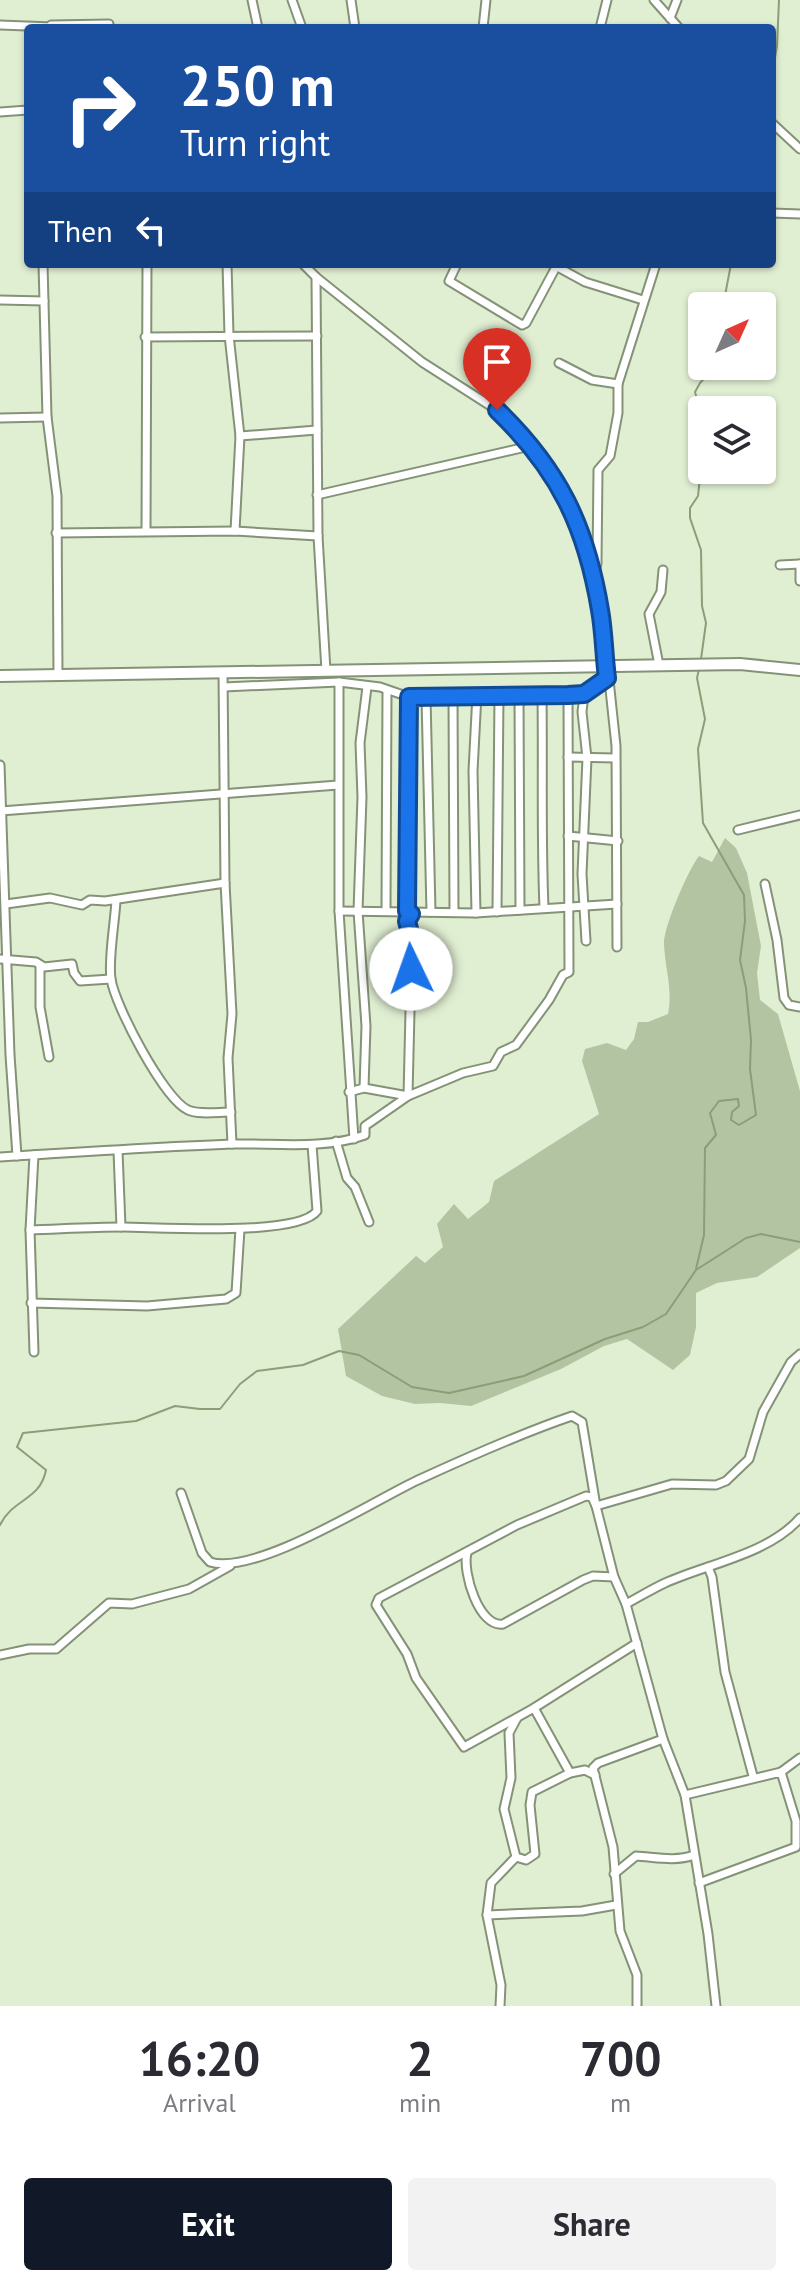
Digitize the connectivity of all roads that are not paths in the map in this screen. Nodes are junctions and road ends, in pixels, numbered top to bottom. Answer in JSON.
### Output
{"nodes":[{"id":1,"x":252,"y":0,"type":"edge"},
{"id":2,"x":292,"y":0,"type":"edge"},
{"id":3,"x":351,"y":0,"type":"edge"},
{"id":4,"x":486,"y":0,"type":"edge"},
{"id":5,"x":607,"y":0,"type":"edge"},
{"id":6,"x":654,"y":0,"type":"edge"},
{"id":7,"x":677,"y":0,"type":"edge"},
{"id":8,"x":670,"y":18,"type":"junction"},
{"id":9,"x":257,"y":24,"type":"edge"},
{"id":10,"x":301,"y":24,"type":"edge"},
{"id":11,"x":354,"y":24,"type":"edge"},
{"id":12,"x":483,"y":24,"type":"edge"},
{"id":13,"x":601,"y":24,"type":"edge"},
{"id":14,"x":675,"y":24,"type":"edge"},
{"id":15,"x":0,"y":25,"type":"edge"},
{"id":16,"x":24,"y":25,"type":"edge"},
{"id":17,"x":24,"y":110,"type":"edge"},
{"id":18,"x":0,"y":112,"type":"edge"},
{"id":19,"x":776,"y":127,"type":"edge"},
{"id":20,"x":800,"y":149,"type":"edge"},
{"id":21,"x":776,"y":213,"type":"edge"},
{"id":22,"x":800,"y":214,"type":"edge"},
{"id":23,"x":43,"y":268,"type":"edge"},
{"id":24,"x":147,"y":268,"type":"edge"},
{"id":25,"x":227,"y":268,"type":"edge"},
{"id":26,"x":307,"y":268,"type":"edge"},
{"id":27,"x":455,"y":268,"type":"edge"},
{"id":28,"x":553,"y":268,"type":"edge"},
{"id":29,"x":559,"y":268,"type":"edge"},
{"id":30,"x":655,"y":268,"type":"edge"},
{"id":31,"x":316,"y":277,"type":"junction"},
{"id":32,"x":0,"y":300,"type":"edge"},
{"id":33,"x":643,"y":300,"type":"junction"},
{"id":34,"x":44,"y":301,"type":"junction"},
{"id":35,"x":229,"y":335,"type":"junction"},
{"id":36,"x":317,"y":336,"type":"junction"},
{"id":37,"x":145,"y":337,"type":"junction"},
{"id":38,"x":559,"y":363,"type":"dead end"},
{"id":39,"x":618,"y":384,"type":"junction"},
{"id":40,"x":47,"y":417,"type":"junction"},
{"id":41,"x":0,"y":418,"type":"edge"},
{"id":42,"x":317,"y":430,"type":"junction"},
{"id":43,"x":240,"y":436,"type":"junction"},
{"id":44,"x":530,"y":446,"type":"junction"},
{"id":45,"x":317,"y":495,"type":"junction"},
{"id":46,"x":146,"y":531,"type":"junction"},
{"id":47,"x":235,"y":531,"type":"junction"},
{"id":48,"x":56,"y":533,"type":"junction"},
{"id":49,"x":318,"y":536,"type":"junction"},
{"id":50,"x":800,"y":564,"type":"edge"},
{"id":51,"x":780,"y":565,"type":"dead end"},
{"id":52,"x":663,"y":570,"type":"dead end"},
{"id":53,"x":592,"y":578,"type":"junction"},
{"id":54,"x":800,"y":581,"type":"edge"},
{"id":55,"x":659,"y":665,"type":"junction"},
{"id":56,"x":605,"y":666,"type":"junction"},
{"id":57,"x":800,"y":670,"type":"edge"},
{"id":58,"x":326,"y":671,"type":"junction"},
{"id":59,"x":223,"y":673,"type":"junction"},
{"id":60,"x":0,"y":676,"type":"edge"},
{"id":61,"x":58,"y":676,"type":"junction"},
{"id":62,"x":607,"y":678,"type":"junction"},
{"id":63,"x":339,"y":682,"type":"junction"},
{"id":64,"x":224,"y":687,"type":"junction"},
{"id":65,"x":367,"y":687,"type":"junction"},
{"id":66,"x":387,"y":691,"type":"junction"},
{"id":67,"x":477,"y":694,"type":"junction"},
{"id":68,"x":584,"y":694,"type":"junction"},
{"id":69,"x":453,"y":695,"type":"junction"},
{"id":70,"x":499,"y":695,"type":"junction"},
{"id":71,"x":519,"y":695,"type":"junction"},
{"id":72,"x":542,"y":695,"type":"junction"},
{"id":73,"x":568,"y":695,"type":"junction"},
{"id":74,"x":409,"y":697,"type":"junction"},
{"id":75,"x":426,"y":697,"type":"junction"},
{"id":76,"x":568,"y":757,"type":"junction"},
{"id":77,"x":587,"y":758,"type":"junction"},
{"id":78,"x":615,"y":758,"type":"junction"},
{"id":79,"x":0,"y":765,"type":"edge"},
{"id":80,"x":338,"y":785,"type":"junction"},
{"id":81,"x":223,"y":794,"type":"junction"},
{"id":82,"x":1,"y":811,"type":"edge"},
{"id":83,"x":800,"y":815,"type":"edge"},
{"id":84,"x":738,"y":830,"type":"dead end"},
{"id":85,"x":568,"y":836,"type":"junction"},
{"id":86,"x":584,"y":836,"type":"junction"},
{"id":87,"x":618,"y":841,"type":"junction"},
{"id":88,"x":2,"y":868,"type":"edge"},
{"id":89,"x":225,"y":883,"type":"junction"},
{"id":90,"x":765,"y":884,"type":"dead end"},
{"id":91,"x":116,"y":900,"type":"junction"},
{"id":92,"x":6,"y":904,"type":"junction"},
{"id":93,"x":617,"y":904,"type":"junction"},
{"id":94,"x":585,"y":906,"type":"junction"},
{"id":95,"x":569,"y":907,"type":"junction"},
{"id":96,"x":544,"y":908,"type":"junction"},
{"id":97,"x":386,"y":909,"type":"junction"},
{"id":98,"x":520,"y":910,"type":"junction"},
{"id":99,"x":339,"y":911,"type":"junction"},
{"id":100,"x":358,"y":911,"type":"junction"},
{"id":101,"x":407,"y":911,"type":"junction"},
{"id":102,"x":431,"y":912,"type":"junction"},
{"id":103,"x":454,"y":912,"type":"junction"},
{"id":104,"x":497,"y":912,"type":"junction"},
{"id":105,"x":476,"y":913,"type":"junction"},
{"id":106,"x":586,"y":941,"type":"dead end"},
{"id":107,"x":617,"y":947,"type":"dead end"},
{"id":108,"x":4,"y":959,"type":"edge"},
{"id":109,"x":40,"y":965,"type":"junction"},
{"id":110,"x":111,"y":979,"type":"junction"},
{"id":111,"x":800,"y":1007,"type":"edge"},
{"id":112,"x":0,"y":1055,"type":"edge"},
{"id":113,"x":10,"y":1055,"type":"junction"},
{"id":114,"x":49,"y":1057,"type":"dead end"},
{"id":115,"x":364,"y":1088,"type":"junction"},
{"id":116,"x":349,"y":1092,"type":"junction"},
{"id":117,"x":408,"y":1096,"type":"junction"},
{"id":118,"x":231,"y":1112,"type":"junction"},
{"id":119,"x":354,"y":1139,"type":"junction"},
{"id":120,"x":336,"y":1141,"type":"junction"},
{"id":121,"x":232,"y":1144,"type":"junction"},
{"id":122,"x":312,"y":1145,"type":"junction"},
{"id":123,"x":118,"y":1151,"type":"junction"},
{"id":124,"x":34,"y":1155,"type":"junction"},
{"id":125,"x":17,"y":1156,"type":"junction"},
{"id":126,"x":0,"y":1157,"type":"edge"},
{"id":127,"x":369,"y":1222,"type":"dead end"},
{"id":128,"x":121,"y":1227,"type":"junction"},
{"id":129,"x":240,"y":1229,"type":"junction"},
{"id":130,"x":30,"y":1230,"type":"junction"},
{"id":131,"x":31,"y":1303,"type":"junction"},
{"id":132,"x":34,"y":1352,"type":"dead end"},
{"id":133,"x":800,"y":1354,"type":"edge"},
{"id":134,"x":181,"y":1493,"type":"dead end"},
{"id":135,"x":596,"y":1506,"type":"junction"},
{"id":136,"x":800,"y":1518,"type":"edge"},
{"id":137,"x":467,"y":1553,"type":"junction"},
{"id":138,"x":454,"y":1559,"type":"junction"},
{"id":139,"x":464,"y":1564,"type":"junction"},
{"id":140,"x":232,"y":1565,"type":"junction"},
{"id":141,"x":708,"y":1567,"type":"junction"},
{"id":142,"x":614,"y":1577,"type":"junction"},
{"id":143,"x":626,"y":1604,"type":"junction"},
{"id":144,"x":637,"y":1643,"type":"junction"},
{"id":145,"x":0,"y":1655,"type":"edge"},
{"id":146,"x":534,"y":1708,"type":"junction"},
{"id":147,"x":518,"y":1716,"type":"junction"},
{"id":148,"x":663,"y":1739,"type":"junction"},
{"id":149,"x":800,"y":1758,"type":"edge"},
{"id":150,"x":781,"y":1772,"type":"junction"},
{"id":151,"x":570,"y":1773,"type":"junction"},
{"id":152,"x":595,"y":1775,"type":"junction"},
{"id":153,"x":753,"y":1776,"type":"junction"},
{"id":154,"x":685,"y":1795,"type":"junction"},
{"id":155,"x":694,"y":1855,"type":"junction"},
{"id":156,"x":516,"y":1857,"type":"junction"},
{"id":157,"x":614,"y":1874,"type":"junction"},
{"id":158,"x":699,"y":1883,"type":"junction"},
{"id":159,"x":616,"y":1905,"type":"junction"},
{"id":160,"x":487,"y":1915,"type":"junction"},
{"id":161,"x":500,"y":2006,"type":"edge"},
{"id":162,"x":637,"y":2006,"type":"edge"},
{"id":163,"x":716,"y":2006,"type":"edge"}],
"edges":[{"from":1,"to":9,"type":"street"},
{"from":2,"to":10,"type":"street"},
{"from":3,"to":11,"type":"street"},
{"from":4,"to":12,"type":"street"},
{"from":5,"to":13,"type":"street"},
{"from":6,"to":8,"type":"street"},
{"from":7,"to":8,"type":"street"},
{"from":8,"to":14,"type":"street"},
{"from":15,"to":16,"type":"street"},
{"from":17,"to":18,"type":"street"},
{"from":19,"to":20,"type":"street"},
{"from":21,"to":22,"type":"street"},
{"from":23,"to":34,"type":"street"},
{"from":24,"to":37,"type":"street"},
{"from":25,"to":35,"type":"street"},
{"from":26,"to":31,"type":"street"},
{"from":27,"to":28,"type":"street"},
{"from":29,"to":33,"type":"street"},
{"from":30,"to":33,"type":"street"},
{"from":31,"to":36,"type":"street"},
{"from":31,"to":44,"type":"street"},
{"from":32,"to":34,"type":"street"},
{"from":33,"to":39,"type":"street"},
{"from":34,"to":40,"type":"street"},
{"from":35,"to":36,"type":"street"},
{"from":35,"to":37,"type":"street"},
{"from":35,"to":43,"type":"street"},
{"from":36,"to":42,"type":"street"},
{"from":37,"to":46,"type":"street"},
{"from":38,"to":39,"type":"street"},
{"from":39,"to":53,"type":"street"},
{"from":40,"to":41,"type":"street"},
{"from":40,"to":48,"type":"street"},
{"from":42,"to":43,"type":"street"},
{"from":42,"to":45,"type":"street"},
{"from":43,"to":47,"type":"street"},
{"from":44,"to":45,"type":"street"},
{"from":44,"to":53,"type":"street"},
{"from":45,"to":49,"type":"street"},
{"from":46,"to":47,"type":"street"},
{"from":46,"to":48,"type":"street"},
{"from":47,"to":49,"type":"street"},
{"from":48,"to":61,"type":"street"},
{"from":49,"to":58,"type":"street"},
{"from":50,"to":51,"type":"street"},
{"from":50,"to":54,"type":"street"},
{"from":52,"to":55,"type":"street"},
{"from":53,"to":56,"type":"street"},
{"from":55,"to":56,"type":"main road"},
{"from":55,"to":57,"type":"main road"},
{"from":56,"to":58,"type":"main road"},
{"from":56,"to":62,"type":"street"},
{"from":58,"to":59,"type":"main road"},
{"from":59,"to":61,"type":"main road"},
{"from":59,"to":64,"type":"street"},
{"from":60,"to":61,"type":"main road"},
{"from":62,"to":68,"type":"street"},
{"from":62,"to":78,"type":"street"},
{"from":63,"to":64,"type":"street"},
{"from":63,"to":65,"type":"street"},
{"from":63,"to":80,"type":"street"},
{"from":64,"to":81,"type":"street"},
{"from":65,"to":66,"type":"street"},
{"from":65,"to":100,"type":"street"},
{"from":66,"to":74,"type":"street"},
{"from":66,"to":97,"type":"street"},
{"from":67,"to":69,"type":"street"},
{"from":67,"to":70,"type":"street"},
{"from":67,"to":105,"type":"street"},
{"from":68,"to":73,"type":"street"},
{"from":68,"to":77,"type":"street"},
{"from":69,"to":75,"type":"street"},
{"from":69,"to":103,"type":"street"},
{"from":70,"to":71,"type":"street"},
{"from":70,"to":104,"type":"street"},
{"from":71,"to":72,"type":"street"},
{"from":71,"to":98,"type":"street"},
{"from":72,"to":73,"type":"street"},
{"from":72,"to":96,"type":"street"},
{"from":73,"to":76,"type":"street"},
{"from":74,"to":75,"type":"street"},
{"from":74,"to":101,"type":"street"},
{"from":75,"to":102,"type":"street"},
{"from":76,"to":77,"type":"street"},
{"from":76,"to":85,"type":"street"},
{"from":77,"to":78,"type":"street"},
{"from":77,"to":86,"type":"street"},
{"from":78,"to":87,"type":"street"},
{"from":79,"to":82,"type":"street"},
{"from":80,"to":81,"type":"street"},
{"from":80,"to":99,"type":"street"},
{"from":81,"to":82,"type":"street"},
{"from":81,"to":89,"type":"street"},
{"from":82,"to":88,"type":"street"},
{"from":83,"to":84,"type":"street"},
{"from":85,"to":86,"type":"street"},
{"from":85,"to":95,"type":"street"},
{"from":86,"to":87,"type":"street"},
{"from":86,"to":94,"type":"street"},
{"from":87,"to":93,"type":"street"},
{"from":88,"to":92,"type":"street"},
{"from":89,"to":91,"type":"street"},
{"from":89,"to":118,"type":"street"},
{"from":90,"to":111,"type":"street"},
{"from":91,"to":92,"type":"street"},
{"from":91,"to":110,"type":"street"},
{"from":92,"to":108,"type":"street"},
{"from":93,"to":94,"type":"street"},
{"from":93,"to":107,"type":"street"},
{"from":94,"to":95,"type":"street"},
{"from":94,"to":106,"type":"street"},
{"from":95,"to":96,"type":"street"},
{"from":95,"to":117,"type":"street"},
{"from":96,"to":98,"type":"street"},
{"from":97,"to":100,"type":"street"},
{"from":97,"to":101,"type":"street"},
{"from":98,"to":104,"type":"street"},
{"from":99,"to":100,"type":"street"},
{"from":99,"to":116,"type":"street"},
{"from":100,"to":115,"type":"street"},
{"from":101,"to":102,"type":"street"},
{"from":101,"to":117,"type":"street"},
{"from":102,"to":103,"type":"street"},
{"from":103,"to":105,"type":"street"},
{"from":104,"to":105,"type":"street"},
{"from":108,"to":109,"type":"street"},
{"from":108,"to":113,"type":"street"},
{"from":109,"to":110,"type":"street"},
{"from":109,"to":114,"type":"street"},
{"from":110,"to":118,"type":"street"},
{"from":112,"to":113,"type":"street"},
{"from":113,"to":125,"type":"street"},
{"from":115,"to":116,"type":"street"},
{"from":115,"to":117,"type":"street"},
{"from":116,"to":119,"type":"street"},
{"from":117,"to":119,"type":"street"},
{"from":118,"to":121,"type":"street"},
{"from":119,"to":120,"type":"street"},
{"from":120,"to":122,"type":"street"},
{"from":120,"to":127,"type":"street"},
{"from":121,"to":122,"type":"street"},
{"from":121,"to":123,"type":"street"},
{"from":122,"to":129,"type":"street"},
{"from":123,"to":124,"type":"street"},
{"from":123,"to":128,"type":"street"},
{"from":124,"to":125,"type":"street"},
{"from":124,"to":130,"type":"street"},
{"from":125,"to":126,"type":"street"},
{"from":128,"to":129,"type":"street"},
{"from":128,"to":130,"type":"street"},
{"from":129,"to":131,"type":"street"},
{"from":130,"to":131,"type":"street"},
{"from":131,"to":132,"type":"street"},
{"from":133,"to":135,"type":"street"},
{"from":134,"to":140,"type":"street"},
{"from":135,"to":137,"type":"street"},
{"from":135,"to":140,"type":"street"},
{"from":135,"to":142,"type":"street"},
{"from":136,"to":141,"type":"street"},
{"from":137,"to":138,"type":"street"},
{"from":137,"to":139,"type":"street"},
{"from":138,"to":139,"type":"street"},
{"from":138,"to":147,"type":"street"},
{"from":139,"to":142,"type":"street"},
{"from":140,"to":145,"type":"street"},
{"from":141,"to":143,"type":"street"},
{"from":141,"to":153,"type":"street"},
{"from":142,"to":143,"type":"street"},
{"from":143,"to":144,"type":"street"},
{"from":144,"to":146,"type":"street"},
{"from":144,"to":148,"type":"street"},
{"from":146,"to":147,"type":"street"},
{"from":146,"to":151,"type":"street"},
{"from":147,"to":156,"type":"street"},
{"from":148,"to":152,"type":"street"},
{"from":148,"to":154,"type":"street"},
{"from":149,"to":150,"type":"street"},
{"from":150,"to":153,"type":"street"},
{"from":150,"to":158,"type":"street"},
{"from":151,"to":152,"type":"street"},
{"from":151,"to":156,"type":"street"},
{"from":152,"to":157,"type":"street"},
{"from":153,"to":154,"type":"street"},
{"from":154,"to":155,"type":"street"},
{"from":155,"to":157,"type":"street"},
{"from":155,"to":158,"type":"street"},
{"from":156,"to":160,"type":"street"},
{"from":157,"to":159,"type":"street"},
{"from":158,"to":163,"type":"street"},
{"from":159,"to":160,"type":"street"},
{"from":159,"to":162,"type":"street"},
{"from":160,"to":161,"type":"street"}]}
